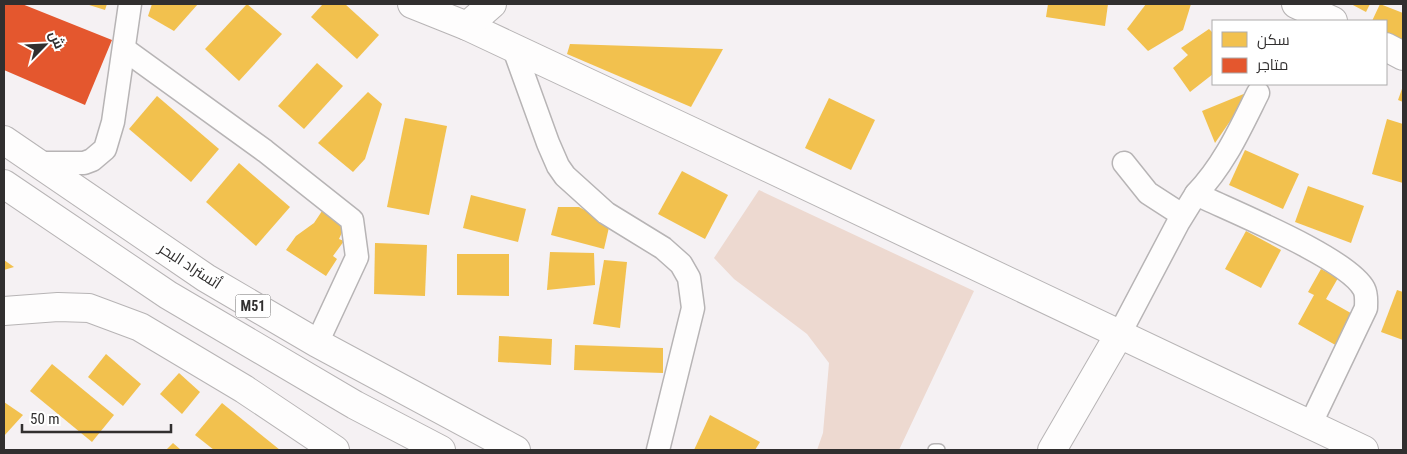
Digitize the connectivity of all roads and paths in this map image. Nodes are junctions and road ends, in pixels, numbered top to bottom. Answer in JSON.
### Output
{"nodes":[{"id":1,"x":130,"y":4,"type":"edge"},
{"id":2,"x":412,"y":4,"type":"edge"},
{"id":3,"x":492,"y":4,"type":"edge"},
{"id":4,"x":1296,"y":4,"type":"edge"},
{"id":5,"x":1331,"y":20,"type":"edge"},
{"id":6,"x":467,"y":26,"type":"junction"},
{"id":7,"x":124,"y":48,"type":"junction"},
{"id":8,"x":1387,"y":48,"type":"edge"},
{"id":9,"x":514,"y":49,"type":"junction"},
{"id":10,"x":1403,"y":56,"type":"edge"},
{"id":11,"x":1258,"y":93,"type":"dead end"},
{"id":12,"x":4,"y":140,"type":"edge"},
{"id":13,"x":36,"y":163,"type":"junction"},
{"id":14,"x":1124,"y":163,"type":"dead end"},
{"id":15,"x":4,"y":184,"type":"edge"},
{"id":16,"x":1196,"y":194,"type":"junction"},
{"id":17,"x":1182,"y":215,"type":"junction"},
{"id":18,"x":4,"y":311,"type":"edge"},
{"id":19,"x":1120,"y":333,"type":"junction"},
{"id":20,"x":317,"y":343,"type":"junction"},
{"id":21,"x":1311,"y":423,"type":"junction"},
{"id":22,"x":335,"y":450,"type":"edge"},
{"id":23,"x":441,"y":450,"type":"edge"},
{"id":24,"x":516,"y":450,"type":"edge"},
{"id":25,"x":658,"y":450,"type":"edge"},
{"id":26,"x":934,"y":450,"type":"edge"},
{"id":27,"x":939,"y":450,"type":"edge"},
{"id":28,"x":1052,"y":450,"type":"edge"},
{"id":29,"x":1364,"y":450,"type":"edge"}],
"edges":[{"from":1,"to":7,"type":"street"},
{"from":2,"to":6,"type":"main road"},
{"from":3,"to":6,"type":"main road"},
{"from":4,"to":5,"type":"main road"},
{"from":6,"to":9,"type":"main road"},
{"from":7,"to":13,"type":"street"},
{"from":7,"to":20,"type":"street"},
{"from":8,"to":10,"type":"main road"},
{"from":9,"to":19,"type":"main road"},
{"from":9,"to":25,"type":"street"},
{"from":11,"to":16,"type":"street"},
{"from":12,"to":13,"type":"main road","name":"أتستراد البحر","number":"M51"},
{"from":13,"to":20,"type":"main road","name":"أتستراد البحر","number":"M51"},
{"from":14,"to":17,"type":"street"},
{"from":15,"to":23,"type":"main road","number":"M51"},
{"from":16,"to":17,"type":"street"},
{"from":16,"to":21,"type":"street"},
{"from":17,"to":19,"type":"street"},
{"from":18,"to":22,"type":"main road"},
{"from":19,"to":21,"type":"main road"},
{"from":19,"to":28,"type":"main road"},
{"from":20,"to":24,"type":"main road","name":"أتستراد البحر","number":"M51"},
{"from":21,"to":29,"type":"main road"},
{"from":26,"to":27,"type":"lane"}]}
